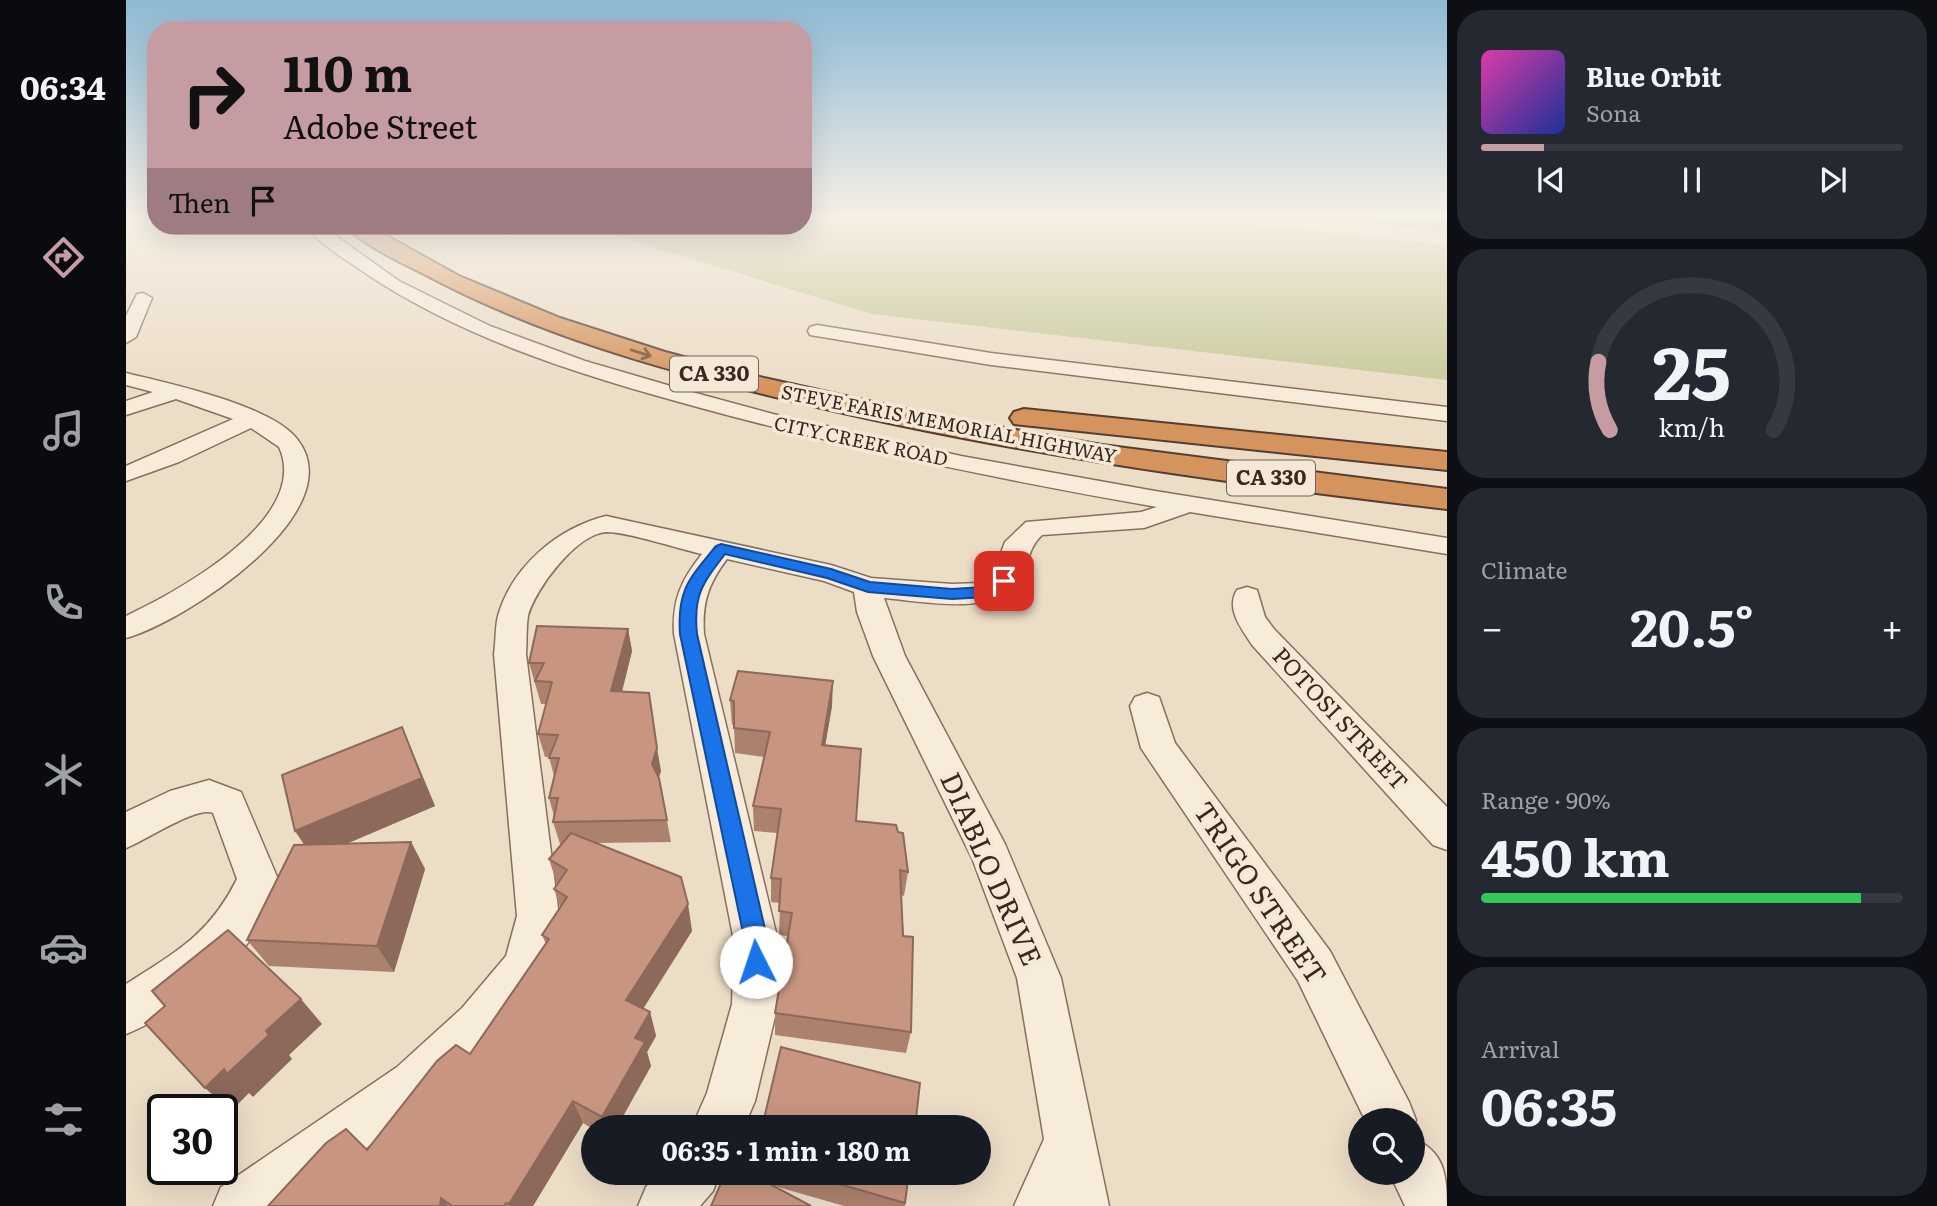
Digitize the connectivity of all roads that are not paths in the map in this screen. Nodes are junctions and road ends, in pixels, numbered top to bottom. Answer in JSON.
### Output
{"nodes":[{"id":1,"x":376,"y":273,"type":"edge"},
{"id":2,"x":436,"y":273,"type":"edge"},
{"id":3,"x":475,"y":273,"type":"edge"},
{"id":4,"x":143,"y":298,"type":"dead end"},
{"id":5,"x":817,"y":331,"type":"dead end"},
{"id":6,"x":126,"y":337,"type":"edge"},
{"id":7,"x":126,"y":379,"type":"edge"},
{"id":8,"x":178,"y":391,"type":"junction"},
{"id":9,"x":126,"y":408,"type":"edge"},
{"id":10,"x":963,"y":412,"type":"junction"},
{"id":11,"x":1447,"y":414,"type":"edge"},
{"id":12,"x":249,"y":420,"type":"junction"},
{"id":13,"x":1095,"y":455,"type":"junction"},
{"id":14,"x":1447,"y":461,"type":"edge"},
{"id":15,"x":126,"y":474,"type":"edge"},
{"id":16,"x":1447,"y":478,"type":"edge"},
{"id":17,"x":1447,"y":499,"type":"edge"},
{"id":18,"x":1189,"y":504,"type":"junction"},
{"id":19,"x":1447,"y":512,"type":"edge"},
{"id":20,"x":1447,"y":546,"type":"edge"},
{"id":21,"x":721,"y":549,"type":"junction"},
{"id":22,"x":868,"y":587,"type":"junction"},
{"id":23,"x":1247,"y":597,"type":"dead end"},
{"id":24,"x":126,"y":628,"type":"edge"},
{"id":25,"x":1147,"y":706,"type":"dead end"},
{"id":26,"x":126,"y":831,"type":"edge"},
{"id":27,"x":1447,"y":833,"type":"edge"},
{"id":28,"x":126,"y":1011,"type":"edge"},
{"id":29,"x":1385,"y":1108,"type":"edge"},
{"id":30,"x":723,"y":1115,"type":"edge"},
{"id":31,"x":1069,"y":1141,"type":"junction"},
{"id":32,"x":683,"y":1185,"type":"edge"},
{"id":33,"x":1422,"y":1185,"type":"edge"},
{"id":34,"x":240,"y":1206,"type":"edge"},
{"id":35,"x":665,"y":1206,"type":"edge"},
{"id":36,"x":1041,"y":1206,"type":"edge"},
{"id":37,"x":1082,"y":1206,"type":"edge"},
{"id":38,"x":1433,"y":1206,"type":"edge"}],
"edges":[{"from":1,"to":18,"type":"street","name":"CITY CREEK ROAD"},
{"from":2,"to":13,"type":"highway","name":"STEVE FARIS MEMORIAL HIGHWAY","number":"CA 330","one_way":true},
{"from":3,"to":10,"type":"highway","name":"STEVE FARIS MEMORIAL HIGHWAY","number":"CA 330"},
{"from":4,"to":6,"type":"street"},
{"from":5,"to":11,"type":"street"},
{"from":7,"to":8,"type":"street"},
{"from":8,"to":9,"type":"street"},
{"from":8,"to":12,"type":"street"},
{"from":10,"to":14,"type":"highway"},
{"from":10,"to":16,"type":"highway","name":"STEVE FARIS MEMORIAL HIGHWAY","number":"CA 330"},
{"from":12,"to":15,"type":"street"},
{"from":12,"to":24,"type":"street"},
{"from":13,"to":17,"type":"highway","name":"STEVE FARIS MEMORIAL HIGHWAY","number":"CA 330"},
{"from":13,"to":19,"type":"highway"},
{"from":18,"to":20,"type":"street","name":"CITY CREEK ROAD"},
{"from":18,"to":22,"type":"street"},
{"from":21,"to":22,"type":"street"},
{"from":21,"to":30,"type":"street"},
{"from":21,"to":34,"type":"street"},
{"from":22,"to":31,"type":"street","name":"DIABLO DRIVE"},
{"from":23,"to":27,"type":"street","name":"POTOSI STREET"},
{"from":25,"to":29,"type":"street","name":"TRIGO STREET"},
{"from":26,"to":28,"type":"street"},
{"from":31,"to":36,"type":"street"},
{"from":31,"to":37,"type":"street","name":"DIABLO DRIVE"},
{"from":32,"to":35,"type":"street"},
{"from":33,"to":38,"type":"street"}]}
